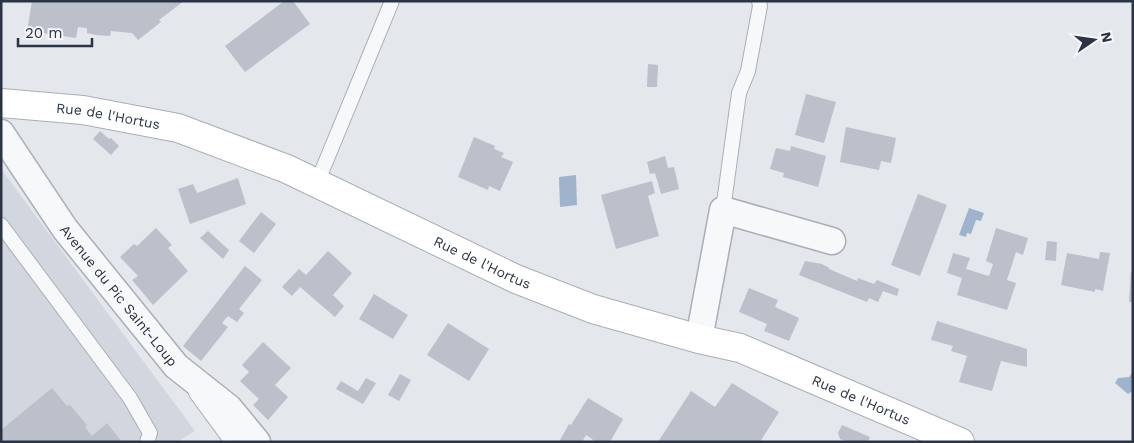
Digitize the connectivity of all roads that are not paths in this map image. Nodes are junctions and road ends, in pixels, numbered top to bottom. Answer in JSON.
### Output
{"nodes":[{"id":1,"x":392,"y":1,"type":"edge"},
{"id":2,"x":759,"y":1,"type":"edge"},
{"id":3,"x":1,"y":103,"type":"edge"},
{"id":4,"x":1,"y":133,"type":"edge"},
{"id":5,"x":317,"y":183,"type":"junction"},
{"id":6,"x":723,"y":210,"type":"junction"},
{"id":7,"x":1,"y":225,"type":"edge"},
{"id":8,"x":832,"y":241,"type":"dead end"},
{"id":9,"x":698,"y":339,"type":"junction"},
{"id":10,"x":176,"y":366,"type":"junction"},
{"id":11,"x":226,"y":440,"type":"edge"},
{"id":12,"x":147,"y":442,"type":"edge"},
{"id":13,"x":257,"y":442,"type":"edge"},
{"id":14,"x":960,"y":442,"type":"edge"}],
"edges":[{"from":1,"to":5,"type":"lane"},
{"from":2,"to":6,"type":"lane"},
{"from":3,"to":5,"type":"main road","name":"Rue de l'Hortus"},
{"from":4,"to":10,"type":"street","name":"Avenue du Pic Saint-Loup"},
{"from":5,"to":9,"type":"main road","name":"Rue de l'Hortus"},
{"from":6,"to":8,"type":"street"},
{"from":6,"to":9,"type":"street"},
{"from":7,"to":12,"type":"lane"},
{"from":9,"to":14,"type":"main road","name":"Rue de l'Hortus"},
{"from":10,"to":11,"type":"lane"},
{"from":10,"to":13,"type":"street","name":"Avenue du Pic Saint-Loup"}]}
